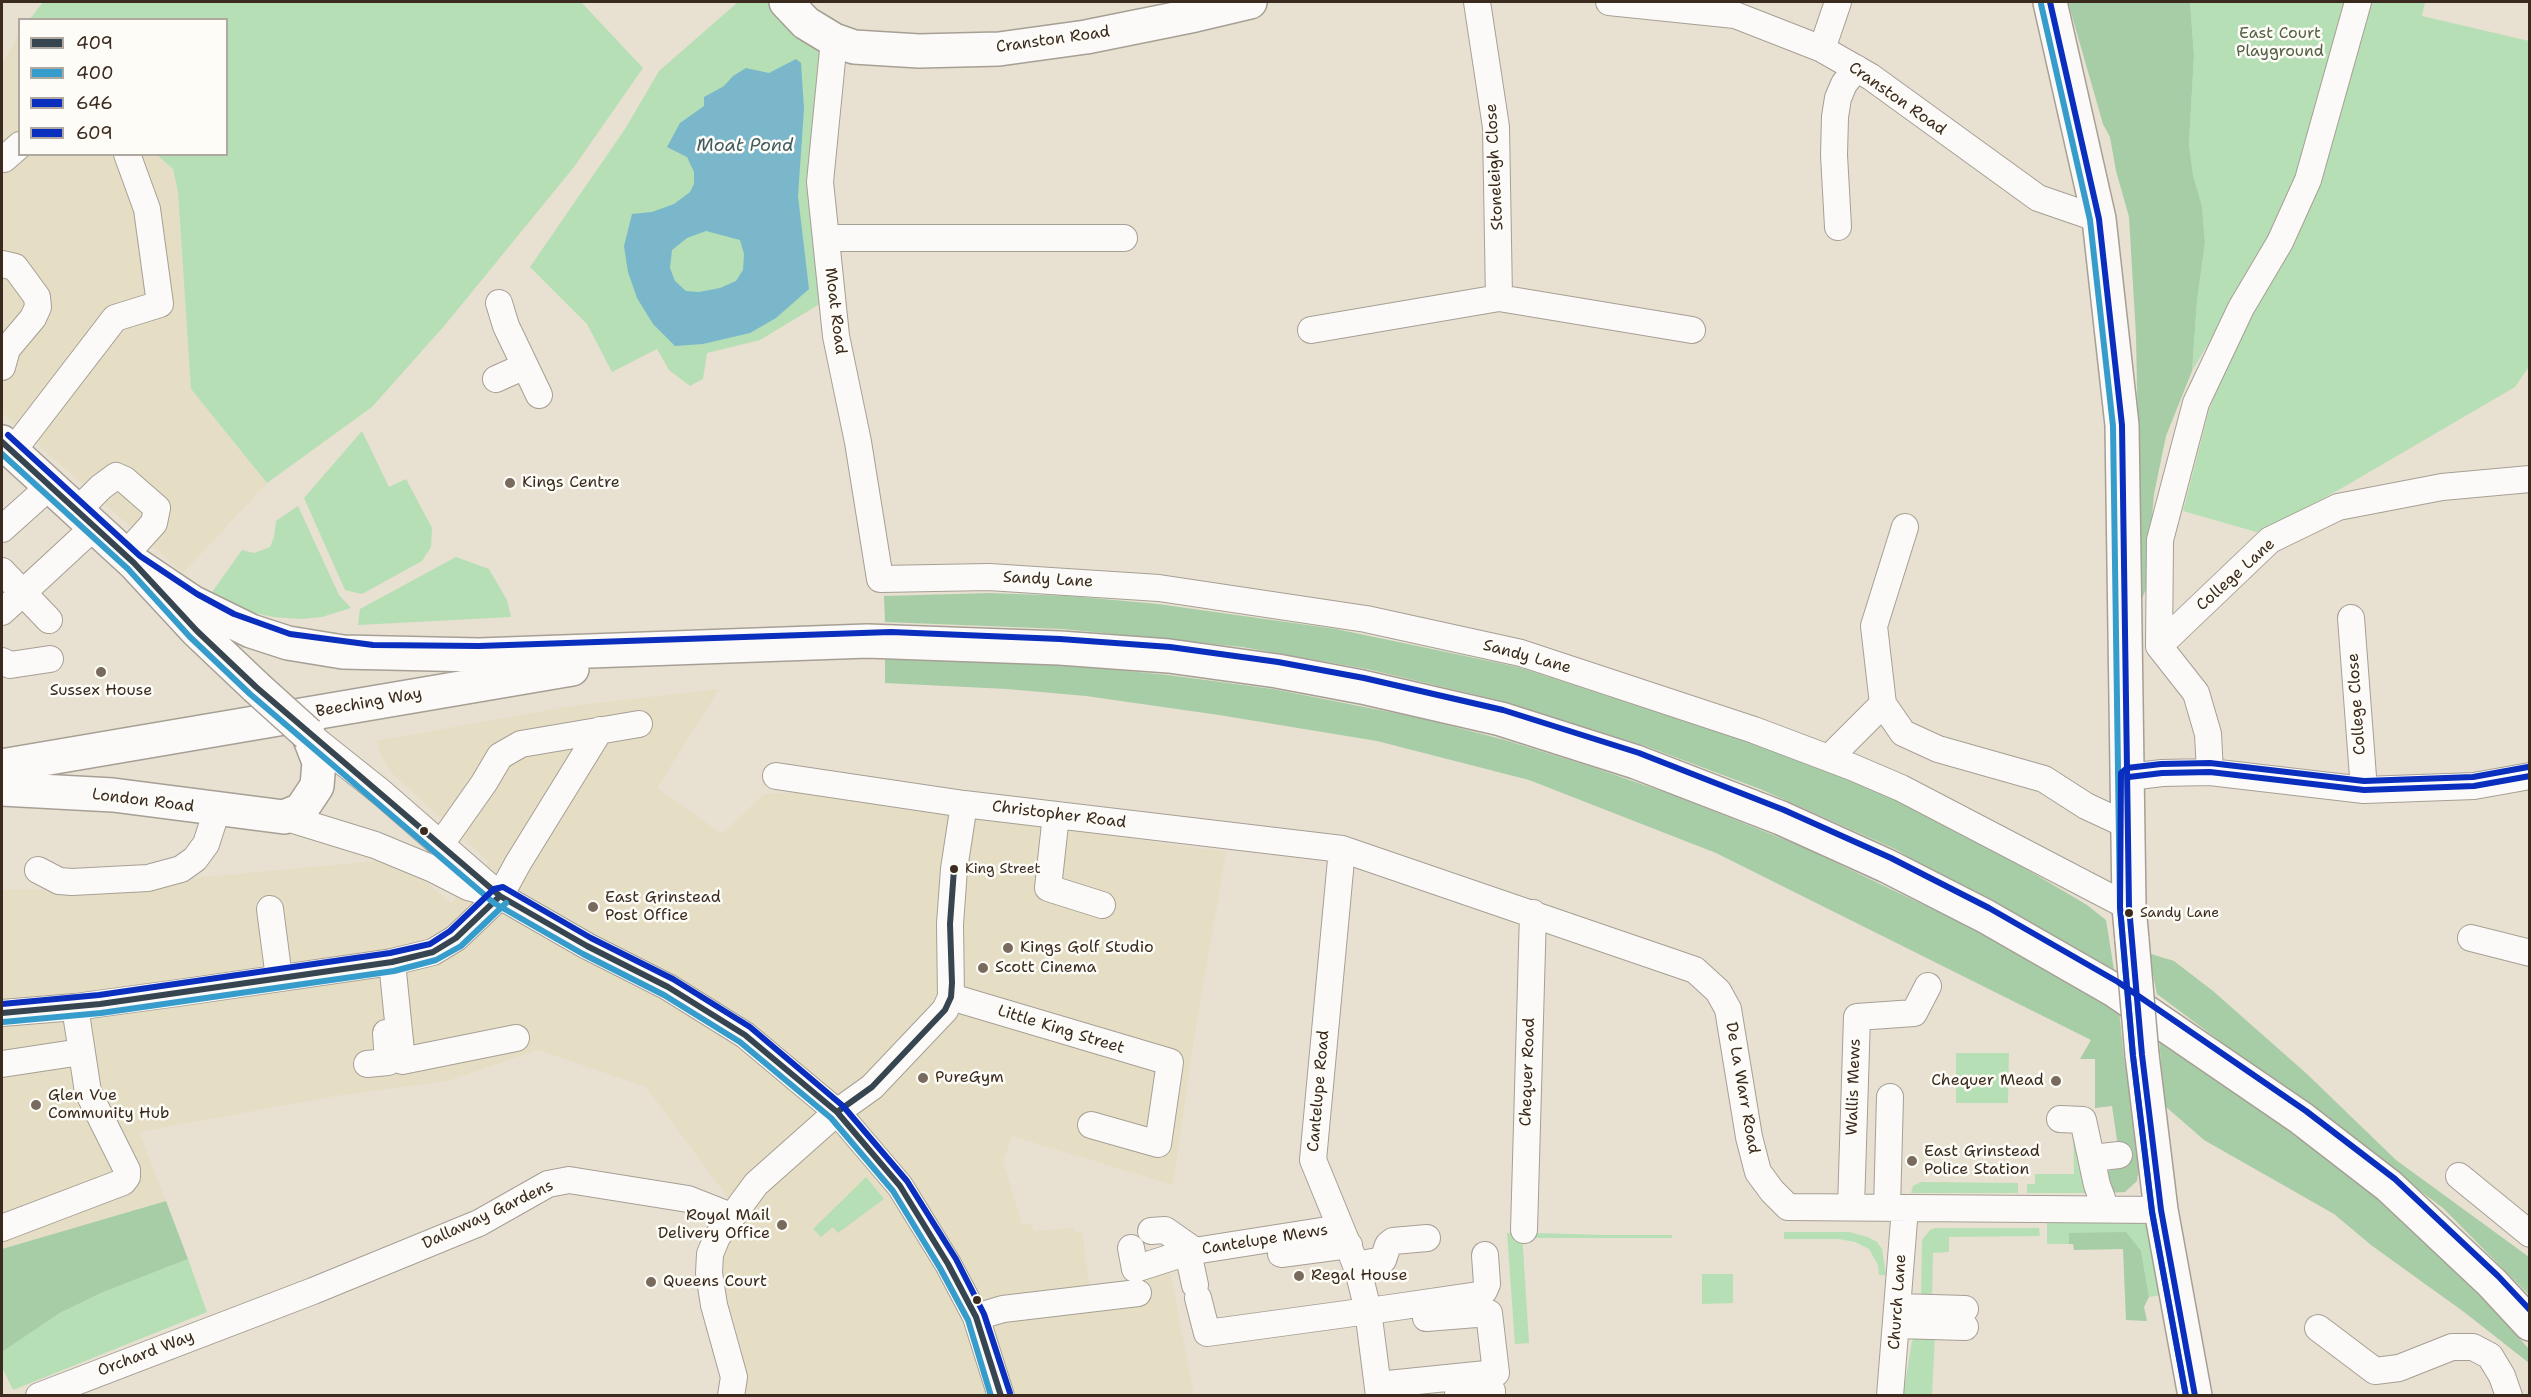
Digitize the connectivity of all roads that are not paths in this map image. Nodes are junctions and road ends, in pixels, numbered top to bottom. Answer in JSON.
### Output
{"nodes":[{"id":1,"x":786,"y":2,"type":"edge"},
{"id":2,"x":1245,"y":2,"type":"edge"},
{"id":3,"x":1477,"y":2,"type":"edge"},
{"id":4,"x":1609,"y":2,"type":"edge"},
{"id":5,"x":1838,"y":2,"type":"edge"},
{"id":6,"x":2050,"y":2,"type":"edge"},
{"id":7,"x":2358,"y":2,"type":"edge"},
{"id":8,"x":844,"y":44,"type":"junction"},
{"id":9,"x":1822,"y":49,"type":"junction"},
{"id":10,"x":1856,"y":68,"type":"junction"},
{"id":11,"x":128,"y":156,"type":"edge"},
{"id":12,"x":2099,"y":219,"type":"junction"},
{"id":13,"x":1838,"y":226,"type":"dead end"},
{"id":14,"x":826,"y":238,"type":"junction"},
{"id":15,"x":1124,"y":238,"type":"dead end"},
{"id":16,"x":6,"y":260,"type":"edge"},
{"id":17,"x":1499,"y":298,"type":"junction"},
{"id":18,"x":499,"y":303,"type":"dead end"},
{"id":19,"x":1311,"y":330,"type":"dead end"},
{"id":20,"x":1692,"y":330,"type":"dead end"},
{"id":21,"x":525,"y":366,"type":"junction"},
{"id":22,"x":2,"y":367,"type":"edge"},
{"id":23,"x":496,"y":379,"type":"dead end"},
{"id":24,"x":539,"y":395,"type":"dead end"},
{"id":25,"x":7,"y":447,"type":"edge"},
{"id":26,"x":2529,"y":479,"type":"edge"},
{"id":27,"x":50,"y":486,"type":"junction"},
{"id":28,"x":86,"y":518,"type":"junction"},
{"id":29,"x":1905,"y":527,"type":"dead end"},
{"id":30,"x":2,"y":529,"type":"edge"},
{"id":31,"x":130,"y":559,"type":"junction"},
{"id":32,"x":2,"y":571,"type":"edge"},
{"id":33,"x":880,"y":579,"type":"joint"},
{"id":34,"x":24,"y":591,"type":"junction"},
{"id":35,"x":2,"y":612,"type":"edge"},
{"id":36,"x":2351,"y":618,"type":"dead end"},
{"id":37,"x":49,"y":620,"type":"dead end"},
{"id":38,"x":2159,"y":646,"type":"junction"},
{"id":39,"x":701,"y":648,"type":"junction"},
{"id":40,"x":50,"y":659,"type":"dead end"},
{"id":41,"x":2,"y":661,"type":"edge"},
{"id":42,"x":1883,"y":704,"type":"junction"},
{"id":43,"x":639,"y":724,"type":"dead end"},
{"id":44,"x":600,"y":730,"type":"junction"},
{"id":45,"x":308,"y":734,"type":"junction"},
{"id":46,"x":1829,"y":758,"type":"junction"},
{"id":47,"x":2,"y":766,"type":"edge"},
{"id":48,"x":2210,"y":772,"type":"junction"},
{"id":49,"x":776,"y":776,"type":"dead end"},
{"id":50,"x":2529,"y":776,"type":"edge"},
{"id":51,"x":2128,"y":777,"type":"junction"},
{"id":52,"x":2,"y":789,"type":"edge"},
{"id":53,"x":2364,"y":790,"type":"junction"},
{"id":54,"x":964,"y":804,"type":"junction"},
{"id":55,"x":217,"y":810,"type":"junction"},
{"id":56,"x":1056,"y":815,"type":"junction"},
{"id":57,"x":284,"y":818,"type":"junction"},
{"id":58,"x":2129,"y":826,"type":"junction"},
{"id":59,"x":441,"y":844,"type":"junction"},
{"id":60,"x":1342,"y":849,"type":"junction"},
{"id":61,"x":38,"y":870,"type":"dead end"},
{"id":62,"x":500,"y":896,"type":"junction"},
{"id":63,"x":1102,"y":905,"type":"dead end"},
{"id":64,"x":2129,"y":907,"type":"junction"},
{"id":65,"x":270,"y":909,"type":"dead end"},
{"id":66,"x":1533,"y":913,"type":"junction"},
{"id":67,"x":2470,"y":938,"type":"dead end"},
{"id":68,"x":2529,"y":953,"type":"edge"},
{"id":69,"x":386,"y":963,"type":"junction"},
{"id":70,"x":279,"y":978,"type":"junction"},
{"id":71,"x":1928,"y":986,"type":"dead end"},
{"id":72,"x":951,"y":997,"type":"junction"},
{"id":73,"x":75,"y":1007,"type":"junction"},
{"id":74,"x":2,"y":1013,"type":"edge"},
{"id":75,"x":516,"y":1038,"type":"dead end"},
{"id":76,"x":81,"y":1052,"type":"junction"},
{"id":77,"x":2,"y":1064,"type":"edge"},
{"id":78,"x":367,"y":1064,"type":"dead end"},
{"id":79,"x":1890,"y":1097,"type":"dead end"},
{"id":80,"x":837,"y":1112,"type":"junction"},
{"id":81,"x":2060,"y":1119,"type":"dead end"},
{"id":82,"x":1090,"y":1125,"type":"dead end"},
{"id":83,"x":2120,"y":1155,"type":"dead end"},
{"id":84,"x":2092,"y":1158,"type":"junction"},
{"id":85,"x":2459,"y":1176,"type":"dead end"},
{"id":86,"x":1851,"y":1208,"type":"junction"},
{"id":87,"x":1896,"y":1208,"type":"junction"},
{"id":88,"x":2106,"y":1209,"type":"junction"},
{"id":89,"x":2161,"y":1210,"type":"junction"},
{"id":90,"x":731,"y":1216,"type":"junction"},
{"id":91,"x":2,"y":1228,"type":"edge"},
{"id":92,"x":1524,"y":1230,"type":"dead end"},
{"id":93,"x":1151,"y":1231,"type":"dead end"},
{"id":94,"x":2529,"y":1233,"type":"edge"},
{"id":95,"x":1427,"y":1238,"type":"dead end"},
{"id":96,"x":1348,"y":1246,"type":"junction"},
{"id":97,"x":1131,"y":1248,"type":"dead end"},
{"id":98,"x":1191,"y":1252,"type":"junction"},
{"id":99,"x":1485,"y":1255,"type":"dead end"},
{"id":100,"x":1202,"y":1291,"type":"junction"},
{"id":101,"x":1138,"y":1293,"type":"dead end"},
{"id":102,"x":1894,"y":1301,"type":"junction"},
{"id":103,"x":976,"y":1317,"type":"junction"},
{"id":104,"x":1369,"y":1318,"type":"junction"},
{"id":105,"x":1965,"y":1318,"type":"dead end"},
{"id":106,"x":2529,"y":1324,"type":"edge"},
{"id":107,"x":219,"y":1326,"type":"joint"},
{"id":108,"x":2318,"y":1328,"type":"dead end"},
{"id":109,"x":1379,"y":1390,"type":"edge"},
{"id":110,"x":39,"y":1395,"type":"edge"},
{"id":111,"x":731,"y":1395,"type":"edge"},
{"id":112,"x":1001,"y":1395,"type":"edge"},
{"id":113,"x":1440,"y":1395,"type":"edge"},
{"id":114,"x":1492,"y":1395,"type":"edge"},
{"id":115,"x":1890,"y":1395,"type":"edge"},
{"id":116,"x":2195,"y":1395,"type":"edge"},
{"id":117,"x":2509,"y":1395,"type":"edge"}],
"edges":[{"from":1,"to":8,"type":"main road"},
{"from":2,"to":8,"type":"main road","name":"Cranston Road"},
{"from":3,"to":17,"type":"street","name":"Stoneleigh Close"},
{"from":4,"to":9,"type":"street","name":"Cranston Road"},
{"from":5,"to":9,"type":"street"},
{"from":6,"to":12,"type":"main road"},
{"from":7,"to":38,"type":"street"},
{"from":8,"to":14,"type":"street","name":"Moat Road"},
{"from":9,"to":10,"type":"street","name":"Cranston Road"},
{"from":10,"to":12,"type":"street","name":"Cranston Road"},
{"from":10,"to":13,"type":"street"},
{"from":11,"to":25,"type":"street"},
{"from":12,"to":51,"type":"main road"},
{"from":14,"to":15,"type":"street"},
{"from":14,"to":33,"type":"street","name":"Moat Road"},
{"from":16,"to":22,"type":"street"},
{"from":17,"to":19,"type":"street"},
{"from":17,"to":20,"type":"street"},
{"from":18,"to":21,"type":"street"},
{"from":21,"to":23,"type":"street"},
{"from":21,"to":24,"type":"street"},
{"from":25,"to":27,"type":"main road","name":"London Road"},
{"from":26,"to":38,"type":"street","name":"College Lane"},
{"from":27,"to":28,"type":"main road","name":"London Road"},
{"from":27,"to":30,"type":"street"},
{"from":28,"to":31,"type":"main road","name":"London Road"},
{"from":28,"to":31,"type":"street"},
{"from":28,"to":34,"type":"street"},
{"from":29,"to":42,"type":"street"},
{"from":31,"to":39,"type":"main road","name":"Beeching Way"},
{"from":31,"to":45,"type":"main road","name":"London Road","bridge":true},
{"from":32,"to":34,"type":"street"},
{"from":33,"to":46,"type":"street","name":"Sandy Lane"},
{"from":34,"to":35,"type":"street"},
{"from":34,"to":37,"type":"street"},
{"from":36,"to":53,"type":"street","name":"College Close"},
{"from":38,"to":48,"type":"street"},
{"from":39,"to":47,"type":"main road","name":"Beeching Way"},
{"from":39,"to":106,"type":"main road","name":"Beeching Way"},
{"from":40,"to":41,"type":"street"},
{"from":42,"to":46,"type":"street"},
{"from":42,"to":58,"type":"street"},
{"from":43,"to":44,"type":"street"},
{"from":44,"to":59,"type":"street"},
{"from":44,"to":62,"type":"street"},
{"from":45,"to":57,"type":"main road","name":"London Road"},
{"from":45,"to":59,"type":"street","name":"London Road"},
{"from":46,"to":64,"type":"street","name":"Sandy Lane"},
{"from":48,"to":51,"type":"street"},
{"from":48,"to":53,"type":"street"},
{"from":49,"to":54,"type":"street","name":"Christopher Road"},
{"from":50,"to":53,"type":"street"},
{"from":51,"to":58,"type":"main road"},
{"from":52,"to":55,"type":"main road","name":"London Road"},
{"from":54,"to":56,"type":"street","name":"Christopher Road"},
{"from":54,"to":72,"type":"street"},
{"from":55,"to":57,"type":"main road","name":"London Road"},
{"from":55,"to":61,"type":"street"},
{"from":56,"to":60,"type":"street","name":"Christopher Road"},
{"from":56,"to":63,"type":"street"},
{"from":57,"to":62,"type":"street","name":"London Road"},
{"from":58,"to":64,"type":"main road"},
{"from":59,"to":62,"type":"street","name":"London Road"},
{"from":60,"to":66,"type":"street","name":"De La Warr Road"},
{"from":60,"to":96,"type":"street","name":"Cantelupe Road"},
{"from":62,"to":69,"type":"street"},
{"from":62,"to":80,"type":"street","name":"London Road"},
{"from":64,"to":89,"type":"main road","bridge":true},
{"from":65,"to":70,"type":"street"},
{"from":66,"to":86,"type":"street","name":"De La Warr Road"},
{"from":66,"to":92,"type":"street","name":"Chequer Road"},
{"from":67,"to":68,"type":"street"},
{"from":69,"to":70,"type":"street"},
{"from":69,"to":75,"type":"street"},
{"from":69,"to":78,"type":"street"},
{"from":70,"to":73,"type":"street"},
{"from":71,"to":86,"type":"street","name":"Wallis Mews"},
{"from":72,"to":80,"type":"street"},
{"from":72,"to":82,"type":"street","name":"Little King Street"},
{"from":73,"to":74,"type":"street"},
{"from":73,"to":76,"type":"street"},
{"from":76,"to":77,"type":"street"},
{"from":76,"to":91,"type":"street"},
{"from":79,"to":87,"type":"street","name":"Church Lane"},
{"from":80,"to":90,"type":"street"},
{"from":80,"to":103,"type":"street","name":"London Road"},
{"from":81,"to":84,"type":"street"},
{"from":83,"to":84,"type":"street"},
{"from":84,"to":88,"type":"street"},
{"from":85,"to":94,"type":"street"},
{"from":86,"to":87,"type":"street","name":"De La Warr Road"},
{"from":87,"to":88,"type":"street","name":"De La Warr Road"},
{"from":87,"to":102,"type":"street","name":"Church Lane"},
{"from":88,"to":89,"type":"street","name":"De La Warr Road"},
{"from":89,"to":116,"type":"main road"},
{"from":90,"to":107,"type":"street","name":"Dallaway Gardens"},
{"from":90,"to":111,"type":"street"},
{"from":93,"to":98,"type":"street"},
{"from":95,"to":96,"type":"street"},
{"from":96,"to":98,"type":"street","name":"Cantelupe Mews"},
{"from":96,"to":100,"type":"street"},
{"from":96,"to":104,"type":"street","name":"Cantelupe Road"},
{"from":97,"to":98,"type":"street"},
{"from":98,"to":100,"type":"street","name":"Cantelupe Mews"},
{"from":99,"to":104,"type":"street"},
{"from":100,"to":104,"type":"street"},
{"from":101,"to":103,"type":"street"},
{"from":102,"to":105,"type":"street"},
{"from":102,"to":115,"type":"street","name":"Church Lane"},
{"from":103,"to":112,"type":"street","name":"London Road"},
{"from":104,"to":109,"type":"street","name":"Cantelupe Road"},
{"from":104,"to":109,"type":"street"},
{"from":107,"to":110,"type":"street","name":"Orchard Way"},
{"from":108,"to":117,"type":"street"},
{"from":113,"to":114,"type":"street"}]}
